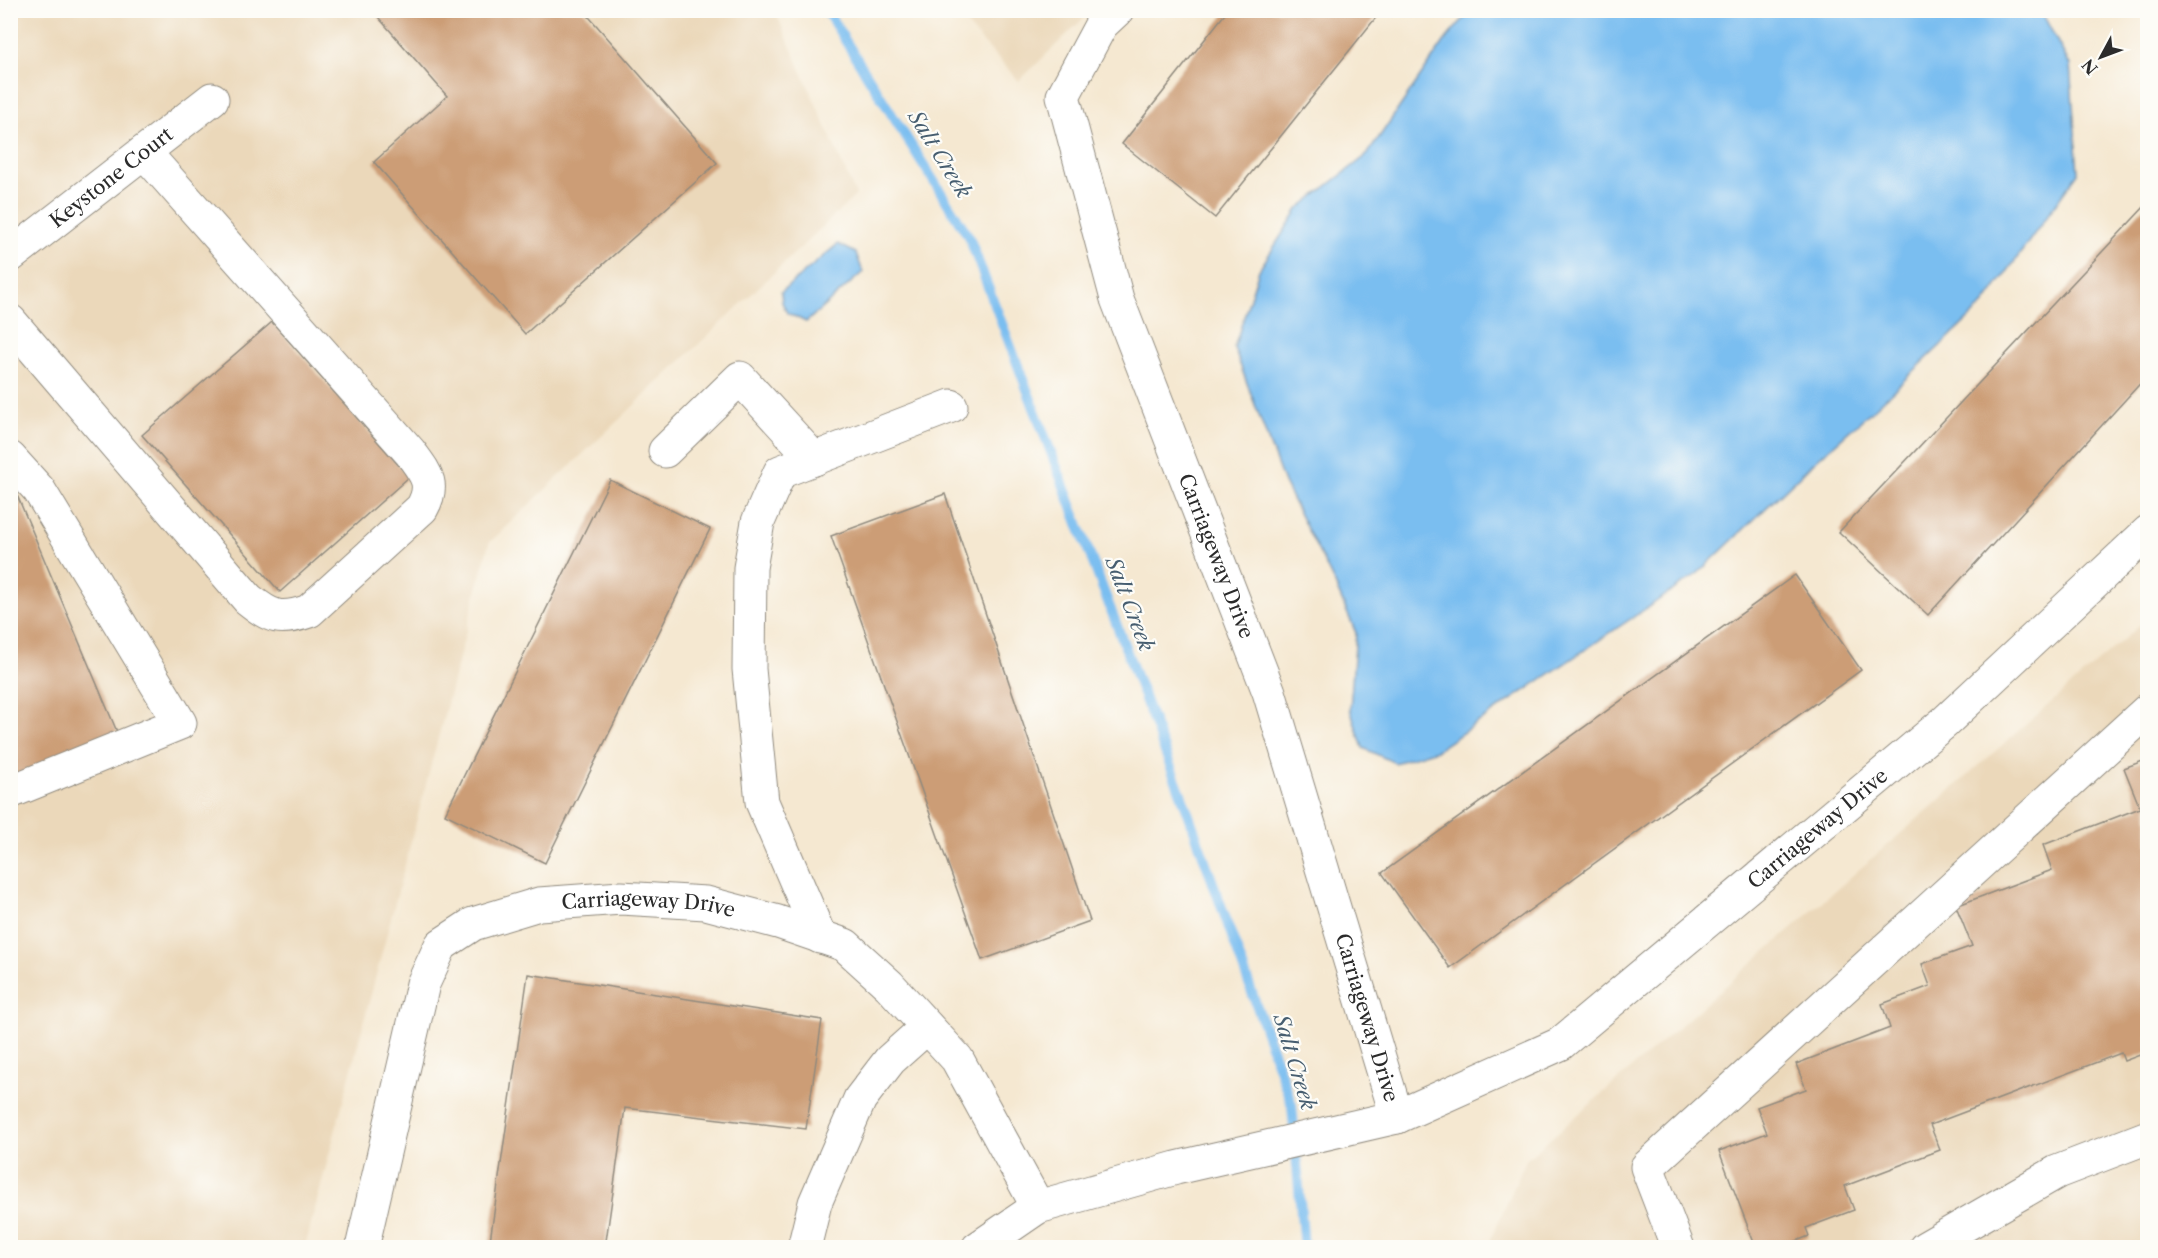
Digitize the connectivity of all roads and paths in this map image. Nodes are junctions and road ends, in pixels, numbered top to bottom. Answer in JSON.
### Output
{"nodes":[{"id":1,"x":1117,"y":10,"type":"edge"},
{"id":2,"x":212,"y":99,"type":"dead end"},
{"id":3,"x":144,"y":152,"type":"junction"},
{"id":4,"x":10,"y":256,"type":"edge"},
{"id":5,"x":10,"y":321,"type":"edge"},
{"id":6,"x":951,"y":406,"type":"dead end"},
{"id":7,"x":665,"y":452,"type":"dead end"},
{"id":8,"x":10,"y":458,"type":"edge"},
{"id":9,"x":814,"y":459,"type":"junction"},
{"id":10,"x":2148,"y":532,"type":"edge"},
{"id":11,"x":2148,"y":710,"type":"edge"},
{"id":12,"x":10,"y":792,"type":"edge"},
{"id":13,"x":820,"y":937,"type":"junction"},
{"id":14,"x":927,"y":1027,"type":"junction"},
{"id":15,"x":1397,"y":1117,"type":"junction"},
{"id":16,"x":2148,"y":1137,"type":"edge"},
{"id":17,"x":1038,"y":1207,"type":"junction"},
{"id":18,"x":362,"y":1248,"type":"edge"},
{"id":19,"x":804,"y":1248,"type":"edge"},
{"id":20,"x":978,"y":1248,"type":"edge"},
{"id":21,"x":1678,"y":1248,"type":"edge"},
{"id":22,"x":1925,"y":1248,"type":"edge"}],
"edges":[{"from":1,"to":15,"type":"street","name":"Carriageway Drive"},
{"from":2,"to":3,"type":"street","name":"Keystone Court"},
{"from":3,"to":4,"type":"street","name":"Keystone Court"},
{"from":3,"to":5,"type":"street"},
{"from":6,"to":9,"type":"street"},
{"from":7,"to":9,"type":"street"},
{"from":8,"to":12,"type":"street"},
{"from":9,"to":13,"type":"street"},
{"from":10,"to":15,"type":"street","name":"Carriageway Drive"},
{"from":11,"to":21,"type":"street"},
{"from":13,"to":14,"type":"street","name":"Carriageway Drive"},
{"from":13,"to":18,"type":"street","name":"Carriageway Drive"},
{"from":14,"to":17,"type":"street","name":"Carriageway Drive"},
{"from":14,"to":19,"type":"street"},
{"from":15,"to":17,"type":"street","name":"Carriageway Drive"},
{"from":16,"to":22,"type":"street"},
{"from":17,"to":20,"type":"street","name":"Carriageway Drive"}]}
